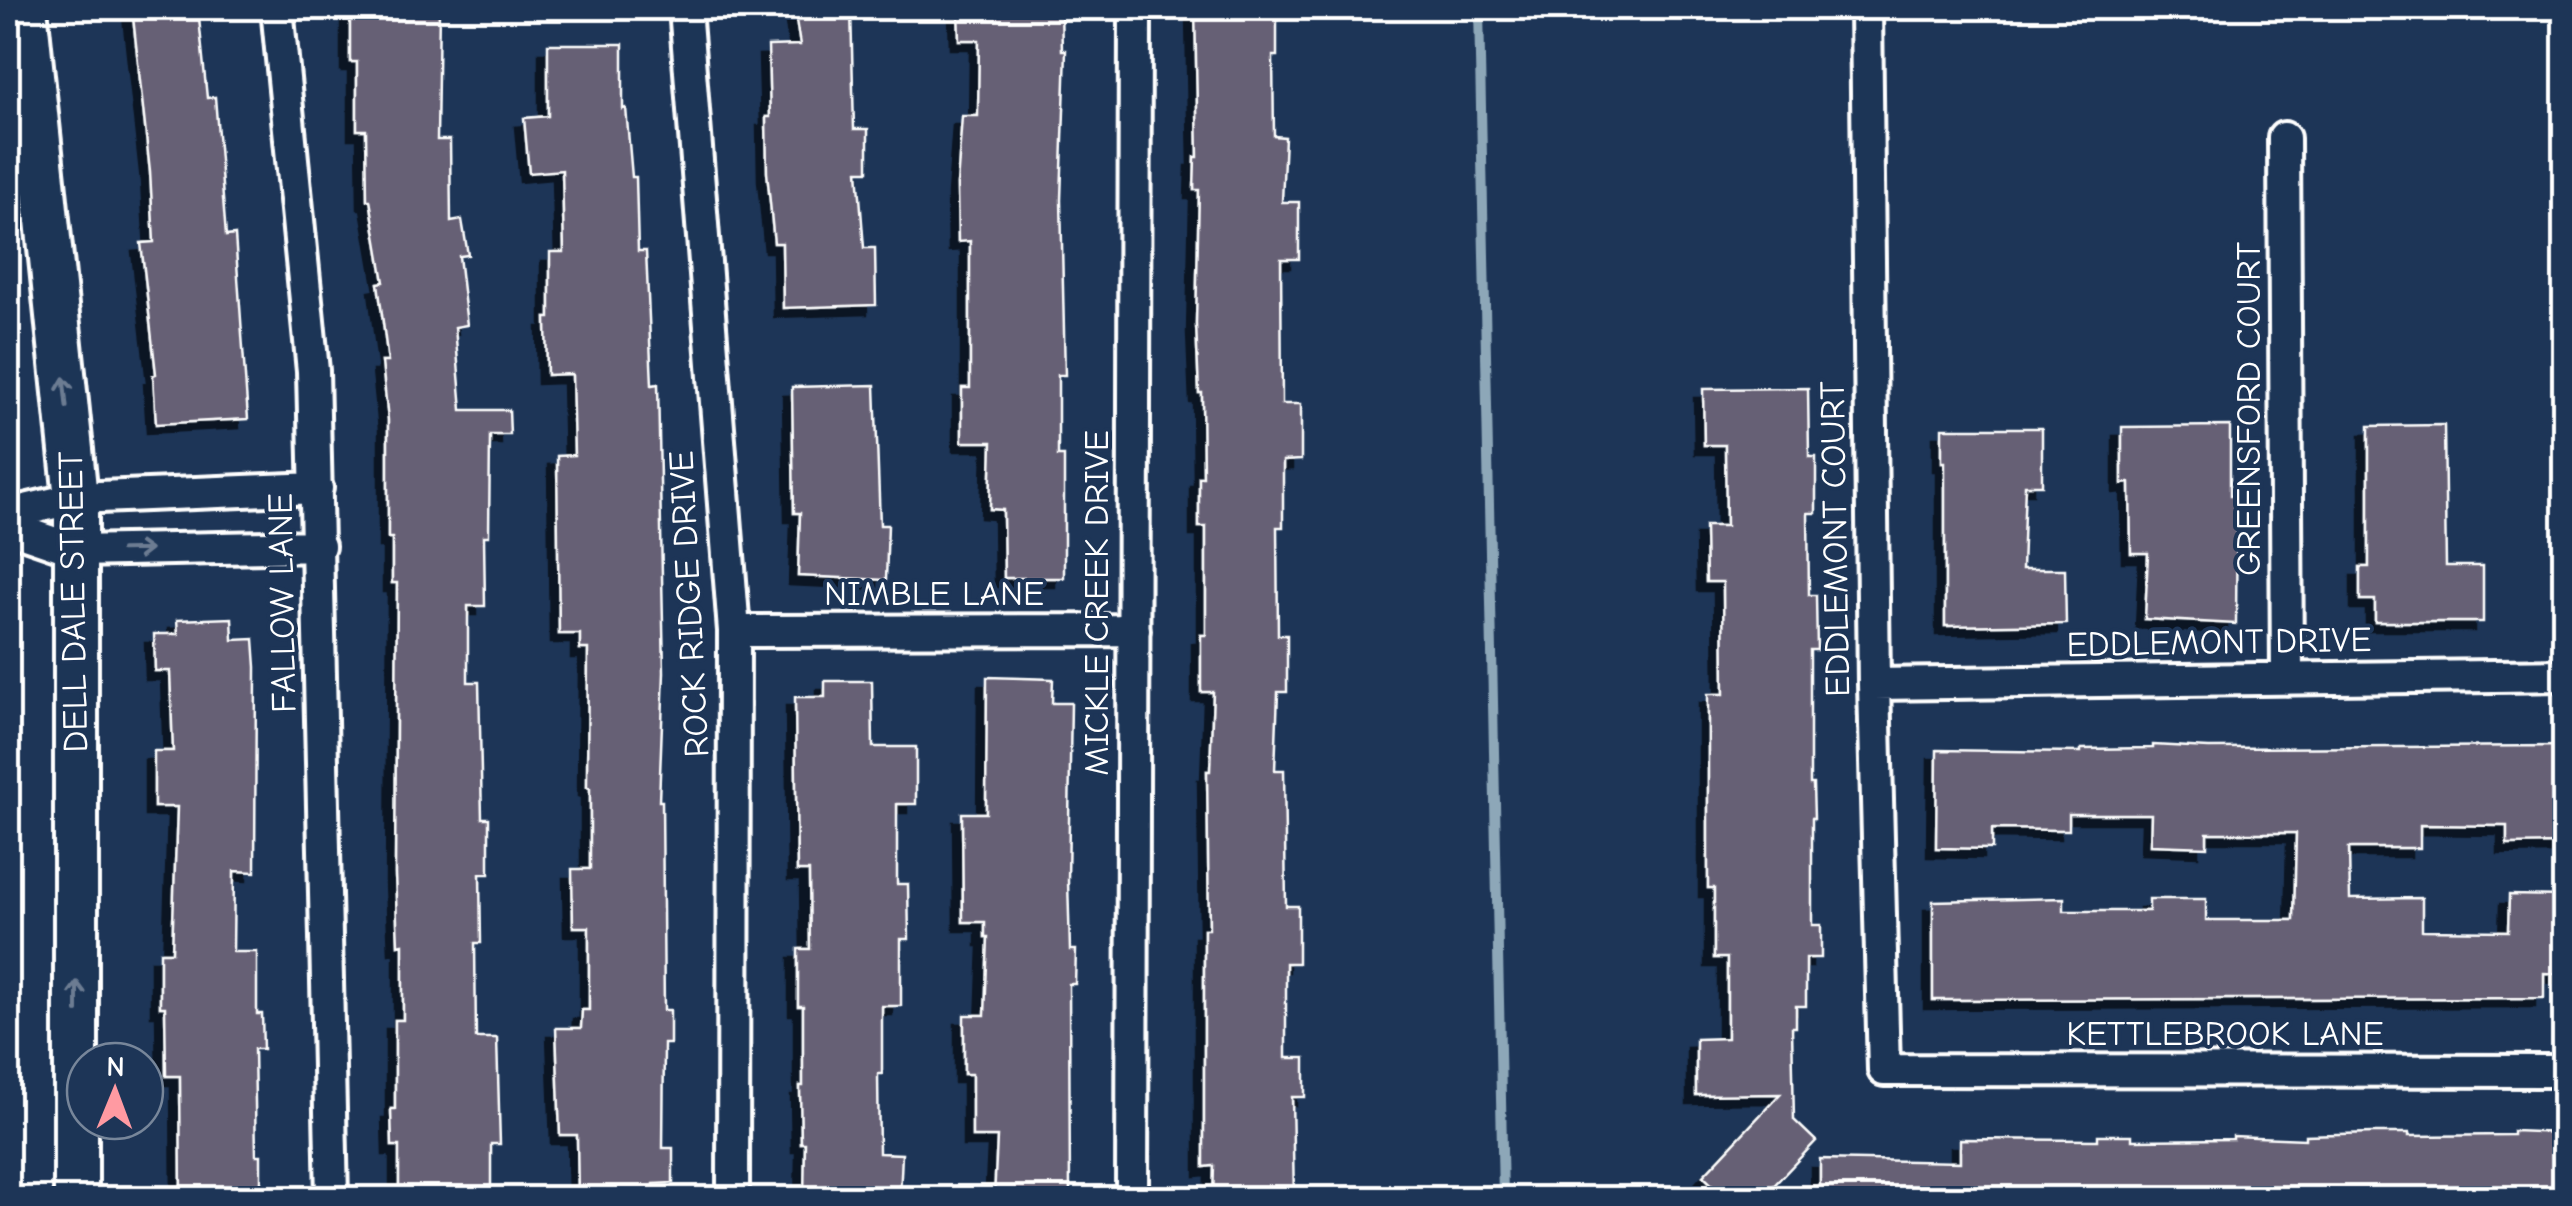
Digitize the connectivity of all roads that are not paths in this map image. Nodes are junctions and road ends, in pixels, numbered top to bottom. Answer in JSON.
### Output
{"nodes":[{"id":1,"x":25,"y":8,"type":"edge"},
{"id":2,"x":278,"y":8,"type":"edge"},
{"id":3,"x":685,"y":8,"type":"edge"},
{"id":4,"x":1134,"y":8,"type":"edge"},
{"id":5,"x":1866,"y":8,"type":"edge"},
{"id":6,"x":2284,"y":138,"type":"dead end"},
{"id":7,"x":317,"y":488,"type":"junction"},
{"id":8,"x":76,"y":498,"type":"junction"},
{"id":9,"x":8,"y":514,"type":"edge"},
{"id":10,"x":8,"y":526,"type":"edge"},
{"id":11,"x":320,"y":546,"type":"junction"},
{"id":12,"x":78,"y":551,"type":"junction"},
{"id":13,"x":1134,"y":630,"type":"junction"},
{"id":14,"x":734,"y":631,"type":"junction"},
{"id":15,"x":2564,"y":675,"type":"edge"},
{"id":16,"x":2287,"y":678,"type":"junction"},
{"id":17,"x":1874,"y":684,"type":"junction"},
{"id":18,"x":1884,"y":1070,"type":"joint"},
{"id":19,"x":2564,"y":1071,"type":"edge"},
{"id":20,"x":76,"y":1198,"type":"edge"},
{"id":21,"x":332,"y":1198,"type":"edge"},
{"id":22,"x":733,"y":1198,"type":"edge"},
{"id":23,"x":1132,"y":1198,"type":"edge"}],
"edges":[{"from":8,"to":1,"type":"main road","name":"DELL DALE STREET","one_way":true},
{"from":2,"to":7,"type":"street","name":"FALLOW LANE"},
{"from":3,"to":14,"type":"street","name":"ROCK RIDGE DRIVE"},
{"from":4,"to":13,"type":"street","name":"MICKLE CREEK DRIVE"},
{"from":5,"to":17,"type":"street","name":"EDDLEMONT COURT"},
{"from":6,"to":16,"type":"street","name":"GREENSFORD COURT"},
{"from":7,"to":8,"type":"street"},
{"from":7,"to":11,"type":"street","name":"FALLOW LANE"},
{"from":8,"to":9,"type":"street"},
{"from":8,"to":12,"type":"main road","name":"DELL DALE STREET"},
{"from":10,"to":12,"type":"street"},
{"from":12,"to":11,"type":"street","one_way":true},
{"from":11,"to":21,"type":"street","name":"FALLOW LANE"},
{"from":20,"to":12,"type":"main road","name":"DELL DALE STREET","one_way":true},
{"from":13,"to":14,"type":"street","name":"NIMBLE LANE"},
{"from":13,"to":23,"type":"street","name":"MICKLE CREEK DRIVE"},
{"from":14,"to":22,"type":"street","name":"ROCK RIDGE DRIVE"},
{"from":15,"to":16,"type":"street","name":"EDDLEMONT DRIVE"},
{"from":16,"to":17,"type":"street","name":"EDDLEMONT DRIVE"},
{"from":17,"to":18,"type":"street","name":"EDDLEMONT COURT"},
{"from":18,"to":19,"type":"street","name":"KETTLEBROOK LANE"}]}
